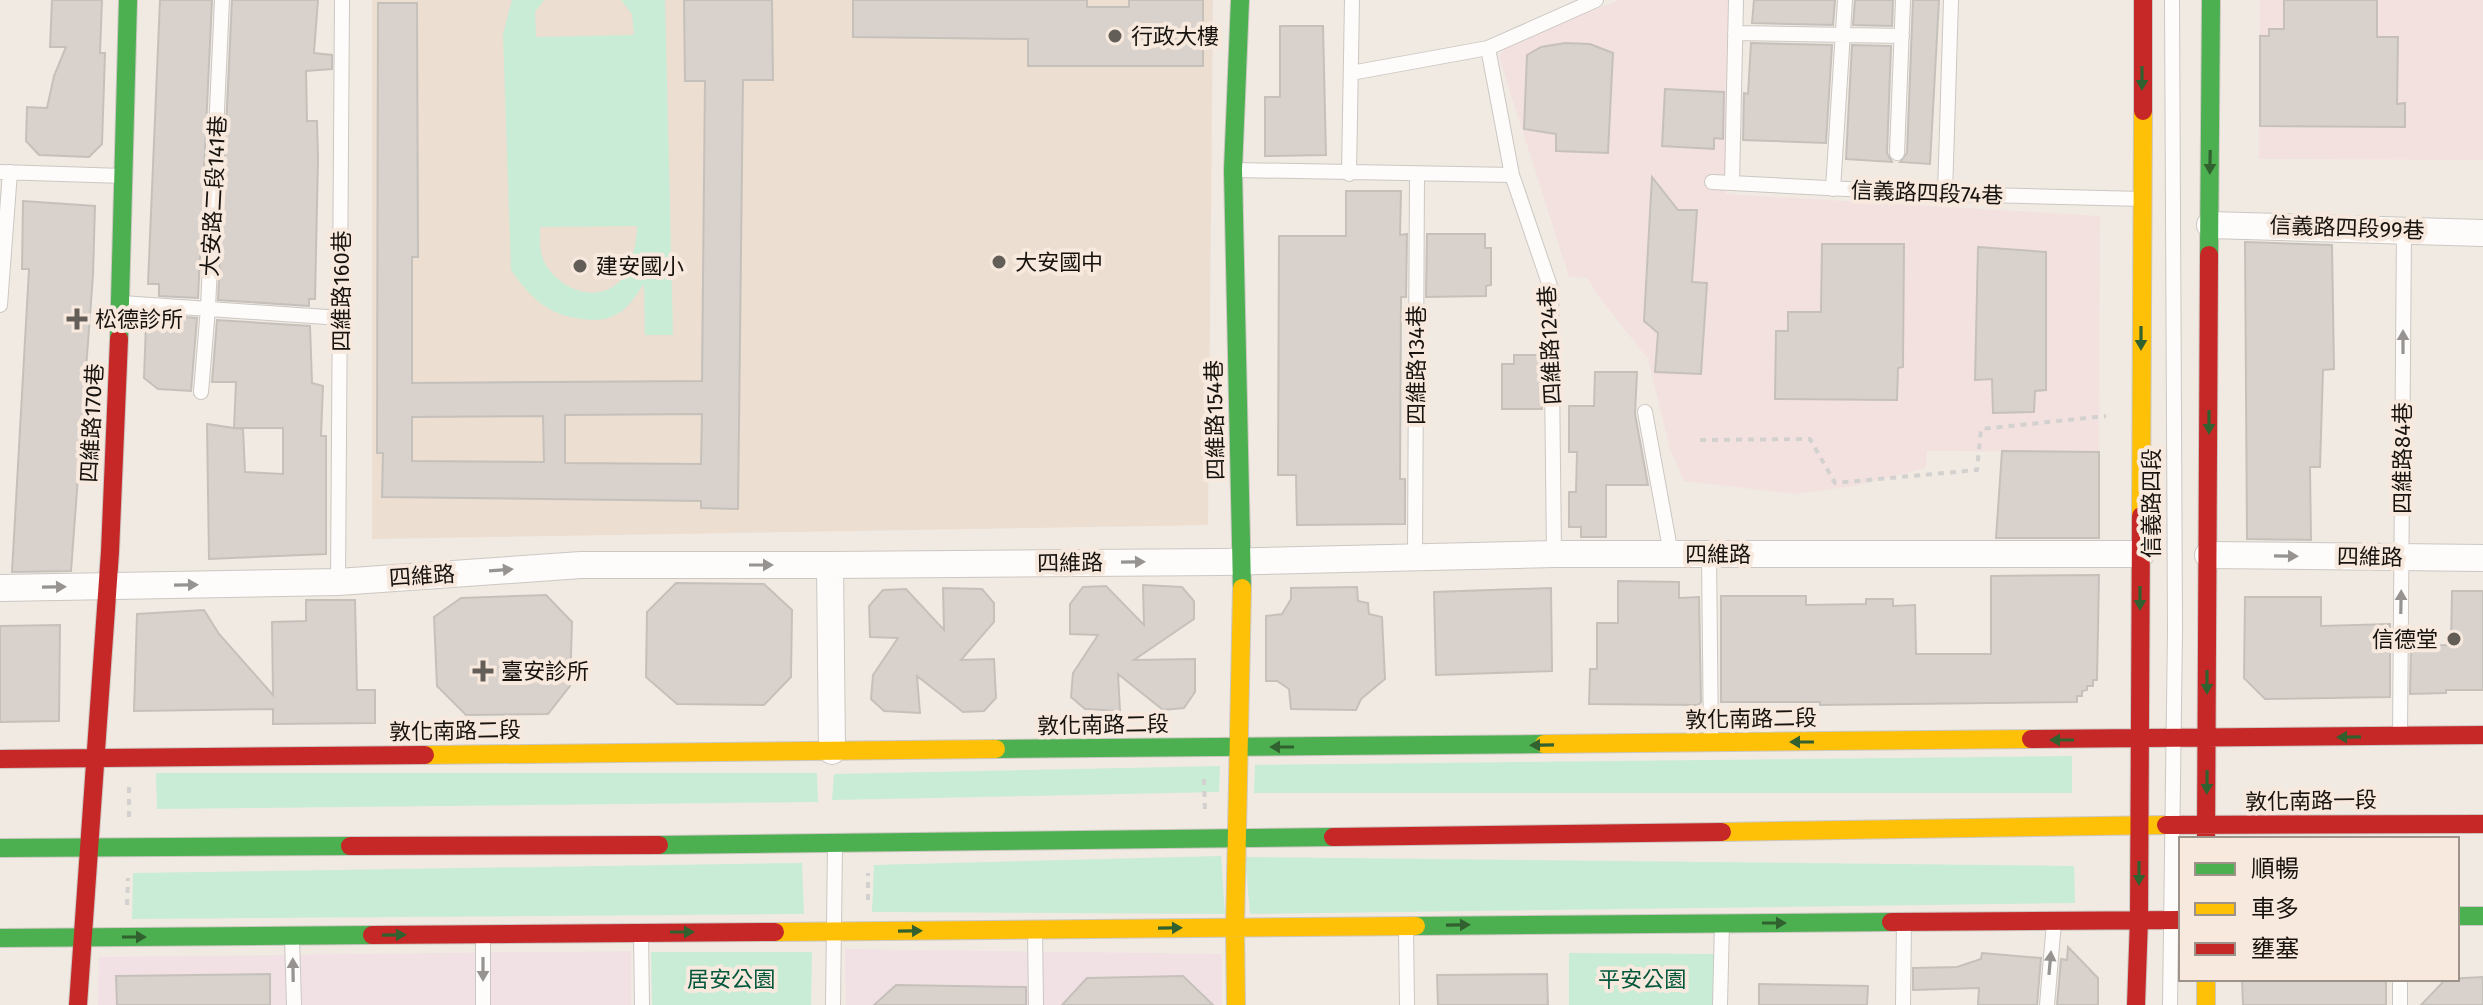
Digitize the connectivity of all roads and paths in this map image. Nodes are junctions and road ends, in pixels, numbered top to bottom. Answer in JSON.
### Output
{"nodes":[{"id":1,"x":128,"y":0,"type":"edge"},
{"id":2,"x":222,"y":0,"type":"edge"},
{"id":3,"x":342,"y":0,"type":"edge"},
{"id":4,"x":1240,"y":0,"type":"edge"},
{"id":5,"x":1352,"y":0,"type":"edge"},
{"id":6,"x":1596,"y":0,"type":"edge"},
{"id":7,"x":1736,"y":0,"type":"edge"},
{"id":8,"x":1845,"y":0,"type":"edge"},
{"id":9,"x":1903,"y":0,"type":"edge"},
{"id":10,"x":1951,"y":0,"type":"edge"},
{"id":11,"x":2143,"y":0,"type":"edge"},
{"id":12,"x":2172,"y":0,"type":"edge"},
{"id":13,"x":2211,"y":0,"type":"edge"},
{"id":14,"x":1735,"y":33,"type":"junction"},
{"id":15,"x":1845,"y":35,"type":"junction"},
{"id":16,"x":1902,"y":36,"type":"junction"},
{"id":17,"x":1488,"y":48,"type":"junction"},
{"id":18,"x":1351,"y":73,"type":"junction"},
{"id":19,"x":1897,"y":153,"type":"dead end"},
{"id":20,"x":1233,"y":170,"type":"junction"},
{"id":21,"x":5,"y":172,"type":"edge"},
{"id":22,"x":1349,"y":174,"type":"junction"},
{"id":23,"x":1417,"y":174,"type":"junction"},
{"id":24,"x":1512,"y":175,"type":"junction"},
{"id":25,"x":124,"y":176,"type":"junction"},
{"id":26,"x":1712,"y":182,"type":"dead end"},
{"id":27,"x":1732,"y":183,"type":"junction"},
{"id":28,"x":1833,"y":189,"type":"junction"},
{"id":29,"x":1945,"y":194,"type":"junction"},
{"id":30,"x":2142,"y":199,"type":"junction"},
{"id":31,"x":2210,"y":225,"type":"junction"},
{"id":32,"x":2404,"y":229,"type":"junction"},
{"id":33,"x":2483,"y":233,"type":"edge"},
{"id":34,"x":121,"y":303,"type":"junction"},
{"id":35,"x":0,"y":305,"type":"edge"},
{"id":36,"x":208,"y":308,"type":"junction"},
{"id":37,"x":341,"y":318,"type":"junction"},
{"id":38,"x":201,"y":392,"type":"dead end"},
{"id":39,"x":1645,"y":412,"type":"dead end"},
{"id":40,"x":2106,"y":416,"type":"dead end"},
{"id":41,"x":1700,"y":440,"type":"dead end"},
{"id":42,"x":1554,"y":554,"type":"junction"},
{"id":43,"x":1671,"y":554,"type":"junction"},
{"id":44,"x":2141,"y":554,"type":"junction"},
{"id":45,"x":1709,"y":555,"type":"junction"},
{"id":46,"x":2208,"y":555,"type":"junction"},
{"id":47,"x":1415,"y":556,"type":"junction"},
{"id":48,"x":2402,"y":558,"type":"junction"},
{"id":49,"x":2483,"y":558,"type":"edge"},
{"id":50,"x":1242,"y":561,"type":"junction"},
{"id":51,"x":830,"y":565,"type":"junction"},
{"id":52,"x":338,"y":582,"type":"junction"},
{"id":53,"x":108,"y":586,"type":"junction"},
{"id":54,"x":0,"y":588,"type":"edge"},
{"id":55,"x":2483,"y":735,"type":"edge"},
{"id":56,"x":2400,"y":736,"type":"junction"},
{"id":57,"x":2140,"y":739,"type":"junction"},
{"id":58,"x":2174,"y":739,"type":"junction"},
{"id":59,"x":2207,"y":739,"type":"junction"},
{"id":60,"x":1711,"y":743,"type":"junction"},
{"id":61,"x":1239,"y":748,"type":"junction"},
{"id":62,"x":832,"y":751,"type":"junction"},
{"id":63,"x":94,"y":758,"type":"junction"},
{"id":64,"x":0,"y":759,"type":"edge"},
{"id":65,"x":2483,"y":824,"type":"edge"},
{"id":66,"x":2172,"y":825,"type":"junction"},
{"id":67,"x":2139,"y":826,"type":"junction"},
{"id":68,"x":2206,"y":832,"type":"edge"},
{"id":69,"x":1236,"y":839,"type":"junction"},
{"id":70,"x":835,"y":843,"type":"junction"},
{"id":71,"x":868,"y":844,"type":"junction"},
{"id":72,"x":0,"y":848,"type":"edge"},
{"id":73,"x":89,"y":848,"type":"junction"},
{"id":74,"x":2459,"y":916,"type":"edge"},
{"id":75,"x":2483,"y":916,"type":"edge"},
{"id":76,"x":2139,"y":919,"type":"junction"},
{"id":77,"x":2054,"y":920,"type":"junction"},
{"id":78,"x":2175,"y":920,"type":"edge"},
{"id":79,"x":1904,"y":922,"type":"junction"},
{"id":80,"x":1722,"y":923,"type":"junction"},
{"id":81,"x":1406,"y":926,"type":"junction"},
{"id":82,"x":1235,"y":927,"type":"junction"},
{"id":83,"x":1035,"y":929,"type":"junction"},
{"id":84,"x":832,"y":931,"type":"junction"},
{"id":85,"x":868,"y":932,"type":"junction"},
{"id":86,"x":641,"y":933,"type":"junction"},
{"id":87,"x":483,"y":934,"type":"junction"},
{"id":88,"x":292,"y":936,"type":"junction"},
{"id":89,"x":0,"y":938,"type":"edge"},
{"id":90,"x":82,"y":938,"type":"junction"},
{"id":91,"x":2206,"y":981,"type":"edge"},
{"id":92,"x":2400,"y":981,"type":"edge"},
{"id":93,"x":78,"y":1005,"type":"edge"},
{"id":94,"x":294,"y":1005,"type":"edge"},
{"id":95,"x":483,"y":1005,"type":"edge"},
{"id":96,"x":642,"y":1005,"type":"edge"},
{"id":97,"x":833,"y":1005,"type":"edge"},
{"id":98,"x":1036,"y":1005,"type":"edge"},
{"id":99,"x":1236,"y":1005,"type":"edge"},
{"id":100,"x":1407,"y":1005,"type":"edge"},
{"id":101,"x":1720,"y":1005,"type":"edge"},
{"id":102,"x":1903,"y":1005,"type":"edge"},
{"id":103,"x":2047,"y":1005,"type":"edge"},
{"id":104,"x":2136,"y":1005,"type":"edge"},
{"id":105,"x":2170,"y":1005,"type":"edge"},
{"id":106,"x":2206,"y":1005,"type":"edge"},
{"id":107,"x":2400,"y":1005,"type":"edge"}],
"edges":[{"from":1,"to":25,"type":"main road","name":"四維路170巷"},
{"from":2,"to":36,"type":"lane","name":"大安路二段141巷"},
{"from":3,"to":37,"type":"lane","name":"四維路160巷"},
{"from":4,"to":20,"type":"main road","name":"四維路154巷"},
{"from":5,"to":18,"type":"lane"},
{"from":6,"to":17,"type":"lane"},
{"from":7,"to":14,"type":"lane"},
{"from":8,"to":15,"type":"lane"},
{"from":9,"to":16,"type":"lane"},
{"from":10,"to":29,"type":"lane"},
{"from":11,"to":30,"type":"main road","name":"信義路四段","one_way":true},
{"from":12,"to":58,"type":"lane","name":"信義路四段"},
{"from":13,"to":31,"type":"main road","one_way":true},
{"from":14,"to":15,"type":"lane"},
{"from":14,"to":27,"type":"lane"},
{"from":15,"to":16,"type":"lane"},
{"from":15,"to":28,"type":"lane"},
{"from":16,"to":19,"type":"lane"},
{"from":17,"to":18,"type":"lane"},
{"from":17,"to":24,"type":"lane","name":"四維路124巷"},
{"from":18,"to":22,"type":"lane"},
{"from":20,"to":22,"type":"lane"},
{"from":20,"to":50,"type":"main road","name":"四維路154巷"},
{"from":21,"to":25,"type":"lane"},
{"from":21,"to":35,"type":"lane"},
{"from":22,"to":23,"type":"lane"},
{"from":23,"to":24,"type":"lane"},
{"from":23,"to":47,"type":"lane","name":"四維路134巷"},
{"from":24,"to":42,"type":"lane","name":"四維路124巷"},
{"from":25,"to":34,"type":"main road","name":"四維路170巷"},
{"from":26,"to":27,"type":"lane","name":"信義路四段74巷"},
{"from":27,"to":28,"type":"lane","name":"信義路四段74巷"},
{"from":28,"to":29,"type":"lane","name":"信義路四段74巷"},
{"from":29,"to":30,"type":"lane","name":"信義路四段74巷"},
{"from":30,"to":44,"type":"main road","name":"信義路四段","one_way":true},
{"from":31,"to":32,"type":"street","name":"信義路四段99巷"},
{"from":31,"to":46,"type":"main road","one_way":true},
{"from":32,"to":33,"type":"street","name":"信義路四段99巷"},
{"from":48,"to":32,"type":"lane","name":"四維路84巷","one_way":true},
{"from":34,"to":36,"type":"lane"},
{"from":34,"to":53,"type":"main road","name":"四維路170巷"},
{"from":36,"to":37,"type":"lane"},
{"from":36,"to":38,"type":"lane","name":"大安路二段141巷"},
{"from":37,"to":52,"type":"lane","name":"四維路160巷"},
{"from":39,"to":43,"type":"lane"},
{"from":40,"to":41,"type":"path"},
{"from":42,"to":43,"type":"street","name":"四維路"},
{"from":42,"to":47,"type":"street","name":"四維路"},
{"from":43,"to":45,"type":"street","name":"四維路"},
{"from":44,"to":45,"type":"street","name":"四維路"},
{"from":44,"to":57,"type":"main road","name":"信義路四段","one_way":true},
{"from":45,"to":60,"type":"lane"},
{"from":46,"to":48,"type":"street","name":"四維路","one_way":true},
{"from":46,"to":59,"type":"main road","one_way":true},
{"from":47,"to":50,"type":"street","name":"四維路"},
{"from":48,"to":49,"type":"street","name":"四維路"},
{"from":56,"to":48,"type":"lane","name":"四維路84巷","one_way":true},
{"from":51,"to":50,"type":"street","name":"四維路","one_way":true},
{"from":50,"to":61,"type":"main road","name":"四維路154巷"},
{"from":52,"to":51,"type":"street","name":"四維路","one_way":true},
{"from":51,"to":62,"type":"street"},
{"from":53,"to":52,"type":"street","name":"四維路","one_way":true},
{"from":54,"to":53,"type":"street","name":"四維路","one_way":true},
{"from":53,"to":63,"type":"main road","name":"四維路170巷"},
{"from":55,"to":56,"type":"main road"},
{"from":56,"to":59,"type":"main road","one_way":true},
{"from":57,"to":58,"type":"main road","name":"敦化南路二段"},
{"from":57,"to":60,"type":"main road","name":"敦化南路二段","one_way":true},
{"from":57,"to":67,"type":"main road","name":"信義路四段"},
{"from":58,"to":59,"type":"main road","name":"敦化南路二段"},
{"from":58,"to":66,"type":"lane","name":"信義路四段"},
{"from":59,"to":68,"type":"main road","one_way":true},
{"from":60,"to":61,"type":"main road","name":"敦化南路二段","one_way":true},
{"from":61,"to":62,"type":"main road","name":"敦化南路二段"},
{"from":61,"to":69,"type":"main road","name":"四維路154巷"},
{"from":62,"to":63,"type":"main road","name":"敦化南路二段"},
{"from":63,"to":64,"type":"main road","name":"敦化南路二段"},
{"from":63,"to":73,"type":"main road","name":"四維路170巷"},
{"from":65,"to":68,"type":"main road","name":"敦化南路一段"},
{"from":66,"to":67,"type":"main road","name":"敦化南路一段"},
{"from":66,"to":68,"type":"main road","name":"敦化南路一段"},
{"from":66,"to":78,"type":"lane","name":"信義路四段"},
{"from":67,"to":69,"type":"main road"},
{"from":67,"to":76,"type":"main road","name":"信義路四段","one_way":true},
{"from":69,"to":71,"type":"main road"},
{"from":69,"to":82,"type":"main road","name":"四維路154巷"},
{"from":70,"to":71,"type":"main road"},
{"from":70,"to":73,"type":"main road"},
{"from":70,"to":84,"type":"lane"},
{"from":71,"to":85,"type":"path"},
{"from":72,"to":73,"type":"main road"},
{"from":73,"to":90,"type":"main road","name":"四維路170巷"},
{"from":74,"to":75,"type":"main road"},
{"from":76,"to":77,"type":"main road"},
{"from":76,"to":78,"type":"main road"},
{"from":76,"to":104,"type":"main road","name":"信義路四段"},
{"from":77,"to":79,"type":"main road"},
{"from":103,"to":77,"type":"lane","one_way":true},
{"from":78,"to":105,"type":"lane","name":"信義路四段"},
{"from":80,"to":79,"type":"main road","one_way":true},
{"from":79,"to":102,"type":"lane"},
{"from":81,"to":80,"type":"main road","one_way":true},
{"from":80,"to":101,"type":"lane"},
{"from":81,"to":82,"type":"main road"},
{"from":81,"to":100,"type":"lane"},
{"from":83,"to":82,"type":"main road","one_way":true},
{"from":82,"to":99,"type":"main road","name":"四維路154巷"},
{"from":85,"to":83,"type":"main road","one_way":true},
{"from":83,"to":98,"type":"lane"},
{"from":84,"to":85,"type":"main road"},
{"from":86,"to":84,"type":"main road","one_way":true},
{"from":84,"to":97,"type":"lane"},
{"from":86,"to":87,"type":"main road"},
{"from":86,"to":96,"type":"lane"},
{"from":88,"to":87,"type":"main road","one_way":true},
{"from":87,"to":95,"type":"lane","one_way":true},
{"from":90,"to":88,"type":"main road","one_way":true},
{"from":94,"to":88,"type":"lane","one_way":true},
{"from":89,"to":90,"type":"main road"},
{"from":90,"to":93,"type":"main road","name":"四維路170巷"},
{"from":91,"to":106,"type":"main road"},
{"from":92,"to":107,"type":"lane"}]}
